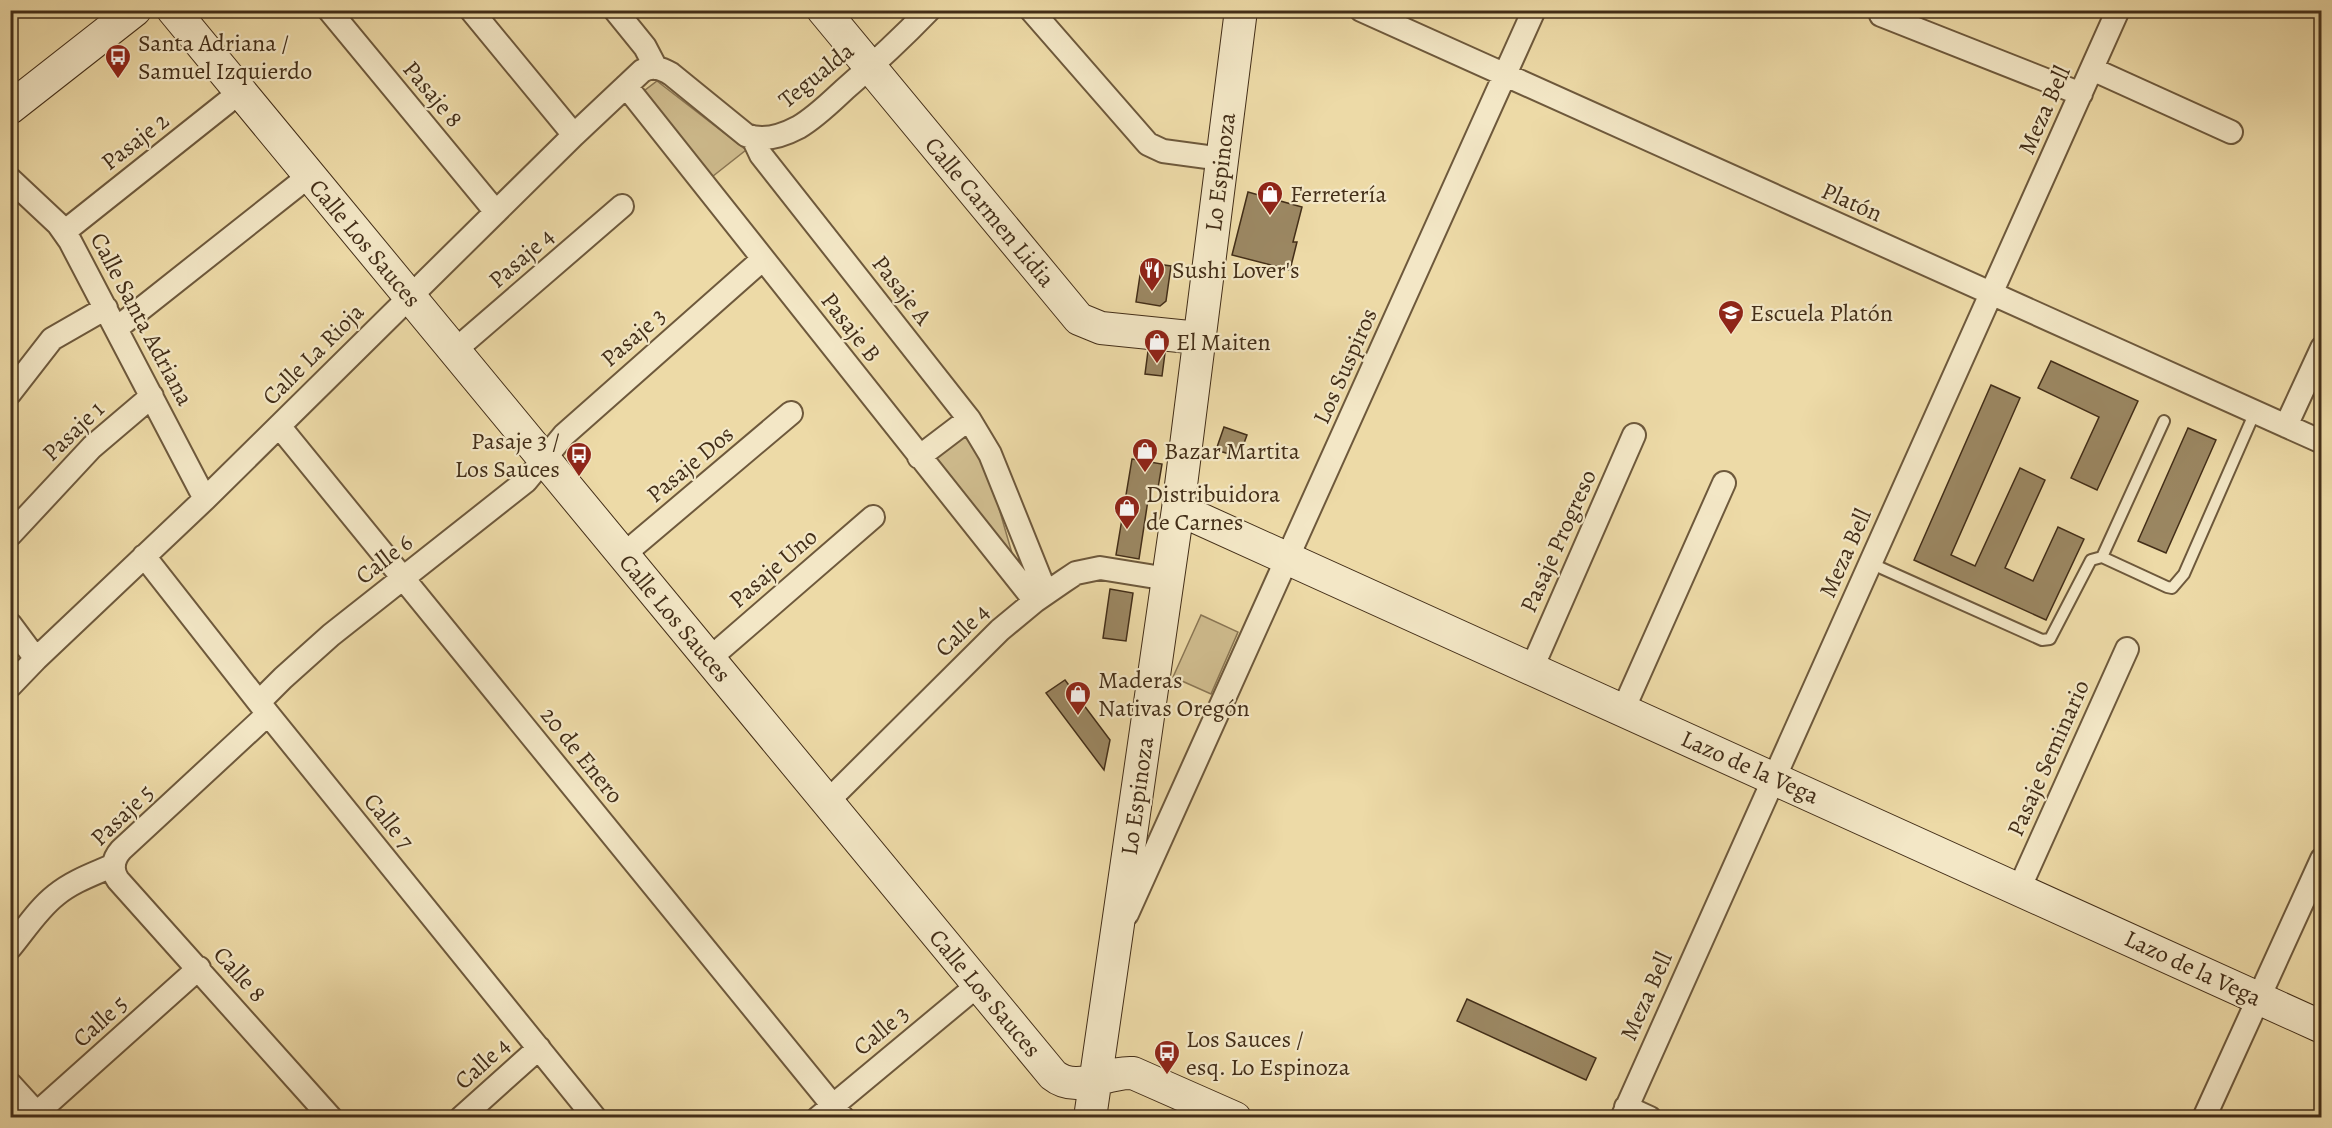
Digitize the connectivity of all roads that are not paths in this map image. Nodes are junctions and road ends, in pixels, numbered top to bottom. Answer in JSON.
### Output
{"nodes":[{"id":1,"x":135,"y":10,"type":"edge"},
{"id":2,"x":173,"y":10,"type":"edge"},
{"id":3,"x":329,"y":10,"type":"edge"},
{"id":4,"x":471,"y":10,"type":"edge"},
{"id":5,"x":615,"y":10,"type":"edge"},
{"id":6,"x":823,"y":10,"type":"edge"},
{"id":7,"x":929,"y":10,"type":"edge"},
{"id":8,"x":1031,"y":10,"type":"edge"},
{"id":9,"x":1241,"y":10,"type":"edge"},
{"id":10,"x":1361,"y":10,"type":"edge"},
{"id":11,"x":1534,"y":10,"type":"edge"},
{"id":12,"x":2118,"y":10,"type":"edge"},
{"id":13,"x":1881,"y":15,"type":"dead end"},
{"id":14,"x":657,"y":68,"type":"junction"},
{"id":15,"x":870,"y":68,"type":"junction"},
{"id":16,"x":2092,"y":69,"type":"junction"},
{"id":17,"x":1506,"y":75,"type":"junction"},
{"id":18,"x":626,"y":86,"type":"junction"},
{"id":19,"x":240,"y":92,"type":"junction"},
{"id":20,"x":2080,"y":94,"type":"junction"},
{"id":21,"x":10,"y":108,"type":"edge"},
{"id":22,"x":2231,"y":132,"type":"dead end"},
{"id":23,"x":574,"y":135,"type":"junction"},
{"id":24,"x":753,"y":138,"type":"junction"},
{"id":25,"x":1222,"y":159,"type":"junction"},
{"id":26,"x":309,"y":176,"type":"junction"},
{"id":27,"x":10,"y":179,"type":"edge"},
{"id":28,"x":622,"y":206,"type":"dead end"},
{"id":29,"x":496,"y":212,"type":"junction"},
{"id":30,"x":64,"y":232,"type":"junction"},
{"id":31,"x":763,"y":259,"type":"junction"},
{"id":32,"x":1991,"y":294,"type":"junction"},
{"id":33,"x":410,"y":297,"type":"junction"},
{"id":34,"x":111,"y":318,"type":"junction"},
{"id":35,"x":1199,"y":338,"type":"junction"},
{"id":36,"x":2322,"y":348,"type":"edge"},
{"id":37,"x":454,"y":351,"type":"junction"},
{"id":38,"x":10,"y":393,"type":"edge"},
{"id":39,"x":152,"y":396,"type":"junction"},
{"id":40,"x":2255,"y":412,"type":"junction"},
{"id":41,"x":791,"y":413,"type":"dead end"},
{"id":42,"x":969,"y":418,"type":"junction"},
{"id":43,"x":2164,"y":421,"type":"dead end"},
{"id":44,"x":279,"y":426,"type":"junction"},
{"id":45,"x":2286,"y":426,"type":"junction"},
{"id":46,"x":1634,"y":435,"type":"dead end"},
{"id":47,"x":2322,"y":442,"type":"edge"},
{"id":48,"x":919,"y":457,"type":"junction"},
{"id":49,"x":544,"y":459,"type":"junction"},
{"id":50,"x":1724,"y":483,"type":"dead end"},
{"id":51,"x":205,"y":499,"type":"junction"},
{"id":52,"x":1178,"y":509,"type":"junction"},
{"id":53,"x":873,"y":517,"type":"dead end"},
{"id":54,"x":10,"y":536,"type":"edge"},
{"id":55,"x":623,"y":555,"type":"junction"},
{"id":56,"x":144,"y":556,"type":"junction"},
{"id":57,"x":2102,"y":557,"type":"junction"},
{"id":58,"x":1287,"y":558,"type":"junction"},
{"id":59,"x":1870,"y":563,"type":"junction"},
{"id":60,"x":403,"y":578,"type":"junction"},
{"id":61,"x":1168,"y":579,"type":"junction"},
{"id":62,"x":1040,"y":597,"type":"junction"},
{"id":63,"x":10,"y":624,"type":"edge"},
{"id":64,"x":2127,"y":649,"type":"dead end"},
{"id":65,"x":36,"y":659,"type":"junction"},
{"id":66,"x":709,"y":659,"type":"junction"},
{"id":67,"x":1532,"y":668,"type":"junction"},
{"id":68,"x":10,"y":686,"type":"edge"},
{"id":69,"x":264,"y":708,"type":"junction"},
{"id":70,"x":1623,"y":710,"type":"junction"},
{"id":71,"x":1774,"y":778,"type":"junction"},
{"id":72,"x":827,"y":802,"type":"junction"},
{"id":73,"x":2322,"y":859,"type":"edge"},
{"id":74,"x":114,"y":865,"type":"junction"},
{"id":75,"x":2019,"y":889,"type":"junction"},
{"id":76,"x":1116,"y":940,"type":"junction"},
{"id":77,"x":10,"y":948,"type":"edge"},
{"id":78,"x":199,"y":968,"type":"junction"},
{"id":79,"x":978,"y":985,"type":"junction"},
{"id":80,"x":2258,"y":999,"type":"junction"},
{"id":81,"x":2322,"y":1027,"type":"edge"},
{"id":82,"x":539,"y":1048,"type":"junction"},
{"id":83,"x":1095,"y":1080,"type":"junction"},
{"id":84,"x":10,"y":1084,"type":"edge"},
{"id":85,"x":1624,"y":1112,"type":"edge"},
{"id":86,"x":831,"y":1113,"type":"edge"},
{"id":87,"x":39,"y":1115,"type":"edge"},
{"id":88,"x":331,"y":1118,"type":"edge"},
{"id":89,"x":461,"y":1118,"type":"edge"},
{"id":90,"x":595,"y":1118,"type":"edge"},
{"id":91,"x":1090,"y":1118,"type":"edge"},
{"id":92,"x":1235,"y":1118,"type":"edge"},
{"id":93,"x":1650,"y":1118,"type":"edge"},
{"id":94,"x":2204,"y":1118,"type":"edge"}],
"edges":[{"from":1,"to":21,"type":"street"},
{"from":2,"to":19,"type":"street","name":"Calle Los Sauces"},
{"from":3,"to":29,"type":"street","name":"Pasaje 8"},
{"from":4,"to":23,"type":"street"},
{"from":5,"to":14,"type":"street"},
{"from":6,"to":15,"type":"street","name":"Calle Carmen Lidia"},
{"from":7,"to":15,"type":"street","name":"Tegualda"},
{"from":8,"to":25,"type":"street"},
{"from":9,"to":25,"type":"street","name":"Lo Espinoza"},
{"from":10,"to":17,"type":"street","name":"Platón"},
{"from":11,"to":17,"type":"street","name":"Los Suspiros"},
{"from":12,"to":16,"type":"street","name":"Meza Bell"},
{"from":13,"to":20,"type":"street"},
{"from":14,"to":18,"type":"street","name":"Calle La Rioja"},
{"from":14,"to":24,"type":"street","name":"Pasaje A"},
{"from":15,"to":24,"type":"street","name":"Tegualda"},
{"from":15,"to":35,"type":"street","name":"Calle Carmen Lidia"},
{"from":16,"to":20,"type":"street","name":"Meza Bell"},
{"from":16,"to":22,"type":"street"},
{"from":17,"to":32,"type":"street","name":"Platón"},
{"from":17,"to":58,"type":"street","name":"Los Suspiros"},
{"from":18,"to":23,"type":"street","name":"Calle La Rioja"},
{"from":18,"to":31,"type":"street","name":"Pasaje B"},
{"from":19,"to":26,"type":"street","name":"Calle Los Sauces"},
{"from":19,"to":30,"type":"street","name":"Pasaje 2"},
{"from":20,"to":32,"type":"street","name":"Meza Bell"},
{"from":23,"to":29,"type":"street","name":"Calle La Rioja"},
{"from":24,"to":42,"type":"street","name":"Pasaje A"},
{"from":25,"to":35,"type":"street","name":"Lo Espinoza"},
{"from":26,"to":33,"type":"street","name":"Calle Los Sauces"},
{"from":26,"to":34,"type":"street"},
{"from":27,"to":30,"type":"street","name":"Calle Santa Adriana"},
{"from":28,"to":37,"type":"street","name":"Pasaje 4"},
{"from":29,"to":33,"type":"street","name":"Calle La Rioja"},
{"from":30,"to":34,"type":"street","name":"Calle Santa Adriana"},
{"from":31,"to":48,"type":"street","name":"Pasaje B"},
{"from":31,"to":49,"type":"street","name":"Pasaje 3"},
{"from":32,"to":40,"type":"street","name":"Platón"},
{"from":32,"to":59,"type":"street","name":"Meza Bell"},
{"from":33,"to":37,"type":"street","name":"Calle Los Sauces"},
{"from":33,"to":44,"type":"street","name":"Calle La Rioja"},
{"from":34,"to":38,"type":"street"},
{"from":34,"to":39,"type":"street","name":"Calle Santa Adriana"},
{"from":35,"to":52,"type":"street","name":"Lo Espinoza"},
{"from":36,"to":45,"type":"street"},
{"from":37,"to":49,"type":"street","name":"Calle Los Sauces"},
{"from":39,"to":51,"type":"street","name":"Calle Santa Adriana"},
{"from":39,"to":54,"type":"street","name":"Pasaje 1"},
{"from":40,"to":45,"type":"street","name":"Platón"},
{"from":40,"to":57,"type":"lane"},
{"from":41,"to":55,"type":"street","name":"Pasaje Dos"},
{"from":42,"to":48,"type":"street"},
{"from":42,"to":62,"type":"street","name":"Pasaje A"},
{"from":43,"to":57,"type":"lane"},
{"from":44,"to":51,"type":"street","name":"Calle La Rioja"},
{"from":44,"to":60,"type":"street","name":"20 de Enero"},
{"from":45,"to":47,"type":"street","name":"Platón"},
{"from":46,"to":67,"type":"street","name":"Pasaje Progreso"},
{"from":48,"to":62,"type":"street","name":"Pasaje B"},
{"from":49,"to":55,"type":"street","name":"Calle Los Sauces"},
{"from":49,"to":60,"type":"street","name":"Calle 6"},
{"from":50,"to":70,"type":"street"},
{"from":51,"to":56,"type":"street","name":"Calle La Rioja"},
{"from":52,"to":58,"type":"street","name":"Lazo de la Vega"},
{"from":52,"to":61,"type":"street","name":"Lo Espinoza"},
{"from":53,"to":66,"type":"street","name":"Pasaje Uno"},
{"from":55,"to":66,"type":"street","name":"Calle Los Sauces"},
{"from":56,"to":65,"type":"street","name":"Calle La Rioja"},
{"from":56,"to":69,"type":"street","name":"Calle 7"},
{"from":57,"to":59,"type":"lane"},
{"from":58,"to":67,"type":"street","name":"Lazo de la Vega"},
{"from":58,"to":76,"type":"street","name":"Los Suspiros"},
{"from":59,"to":71,"type":"street","name":"Meza Bell"},
{"from":60,"to":69,"type":"street","name":"Calle 6"},
{"from":60,"to":86,"type":"street","name":"20 de Enero"},
{"from":61,"to":62,"type":"street","name":"Calle 4"},
{"from":61,"to":76,"type":"street","name":"Lo Espinoza"},
{"from":62,"to":72,"type":"street","name":"Calle 4"},
{"from":63,"to":65,"type":"street"},
{"from":64,"to":75,"type":"street","name":"Pasaje Seminario"},
{"from":65,"to":68,"type":"street","name":"Calle La Rioja"},
{"from":66,"to":72,"type":"street","name":"Calle Los Sauces"},
{"from":67,"to":70,"type":"street","name":"Lazo de la Vega"},
{"from":69,"to":74,"type":"street","name":"Pasaje 5"},
{"from":69,"to":82,"type":"street","name":"Calle 7"},
{"from":70,"to":71,"type":"street","name":"Lazo de la Vega"},
{"from":71,"to":75,"type":"street","name":"Lazo de la Vega"},
{"from":71,"to":85,"type":"street","name":"Meza Bell"},
{"from":72,"to":79,"type":"street","name":"Calle Los Sauces"},
{"from":73,"to":80,"type":"street"},
{"from":74,"to":77,"type":"street","name":"Pasaje 5"},
{"from":74,"to":78,"type":"street","name":"Calle 8"},
{"from":75,"to":80,"type":"street","name":"Lazo de la Vega"},
{"from":76,"to":83,"type":"street","name":"Lo Espinoza"},
{"from":78,"to":87,"type":"street","name":"Calle 5"},
{"from":78,"to":88,"type":"street","name":"Calle 8"},
{"from":79,"to":83,"type":"street","name":"Calle Los Sauces"},
{"from":79,"to":86,"type":"street","name":"Calle 3"},
{"from":80,"to":81,"type":"street","name":"Lazo de la Vega"},
{"from":80,"to":94,"type":"street"},
{"from":82,"to":89,"type":"street","name":"Calle 4"},
{"from":82,"to":90,"type":"street","name":"Calle 7"},
{"from":83,"to":91,"type":"street","name":"Lo Espinoza"},
{"from":83,"to":92,"type":"street","name":"Calle Los Sauces"},
{"from":84,"to":87,"type":"street"},
{"from":85,"to":93,"type":"street"}]}
